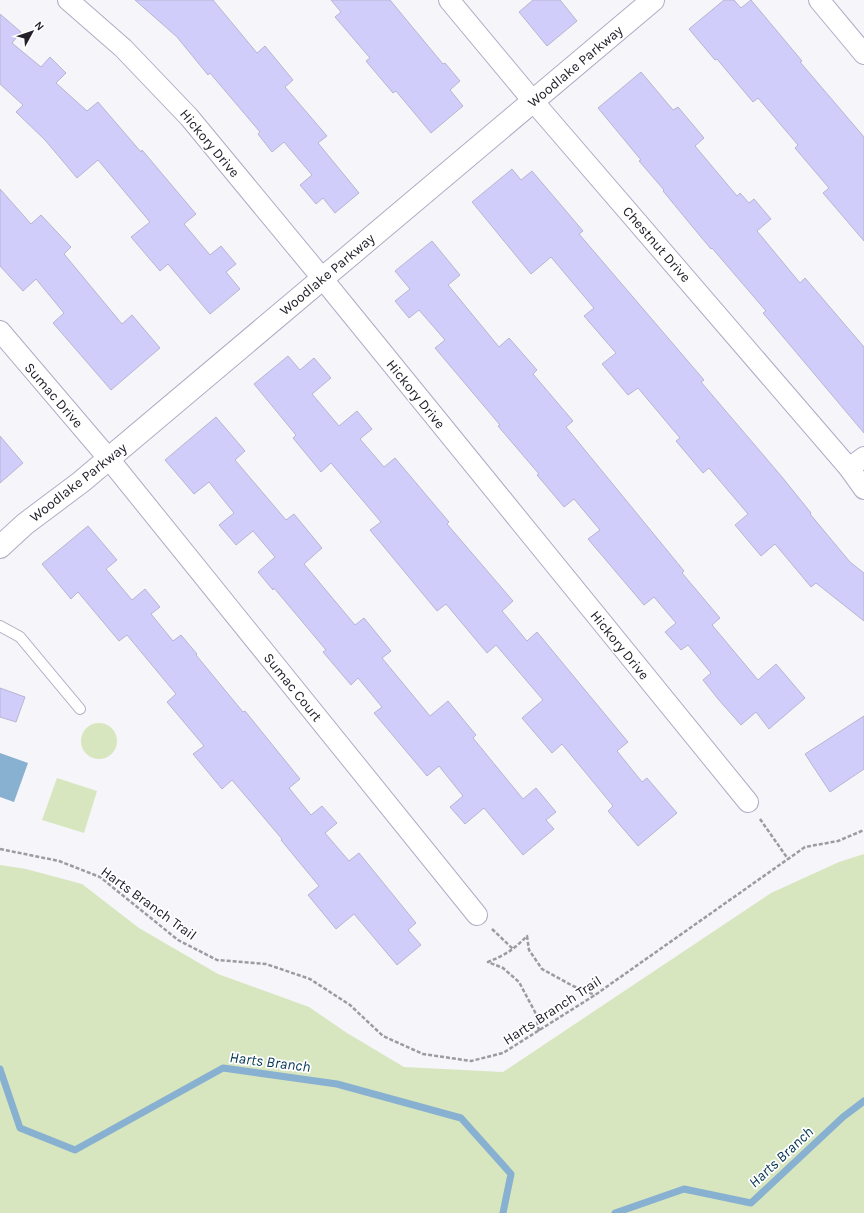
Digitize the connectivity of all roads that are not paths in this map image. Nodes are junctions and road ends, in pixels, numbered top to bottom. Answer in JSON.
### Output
{"nodes":[{"id":1,"x":68,"y":0,"type":"edge"},
{"id":2,"x":449,"y":0,"type":"edge"},
{"id":3,"x":653,"y":0,"type":"edge"},
{"id":4,"x":819,"y":0,"type":"edge"},
{"id":5,"x":864,"y":54,"type":"edge"},
{"id":6,"x":533,"y":101,"type":"junction"},
{"id":7,"x":322,"y":278,"type":"junction"},
{"id":8,"x":0,"y":331,"type":"edge"},
{"id":9,"x":109,"y":459,"type":"junction"},
{"id":10,"x":857,"y":462,"type":"edge"},
{"id":11,"x":864,"y":489,"type":"edge"},
{"id":12,"x":0,"y":547,"type":"edge"},
{"id":13,"x":0,"y":626,"type":"edge"},
{"id":14,"x":80,"y":709,"type":"dead end"},
{"id":15,"x":748,"y":802,"type":"road end"},
{"id":16,"x":477,"y":916,"type":"road end"}],
"edges":[{"from":1,"to":7,"type":"street","name":"Hickory Drive"},
{"from":2,"to":6,"type":"street","name":"Chestnut Drive"},
{"from":3,"to":6,"type":"street","name":"Woodlake Parkway"},
{"from":4,"to":5,"type":"street"},
{"from":6,"to":7,"type":"street","name":"Woodlake Parkway"},
{"from":6,"to":10,"type":"street","name":"Chestnut Drive"},
{"from":7,"to":9,"type":"street","name":"Woodlake Parkway"},
{"from":7,"to":15,"type":"street","name":"Hickory Drive"},
{"from":8,"to":9,"type":"street","name":"Sumac Drive"},
{"from":9,"to":12,"type":"street","name":"Woodlake Parkway"},
{"from":9,"to":16,"type":"street","name":"Sumac Court"},
{"from":10,"to":11,"type":"street","name":"Chestnut Drive"},
{"from":13,"to":14,"type":"lane"}]}
